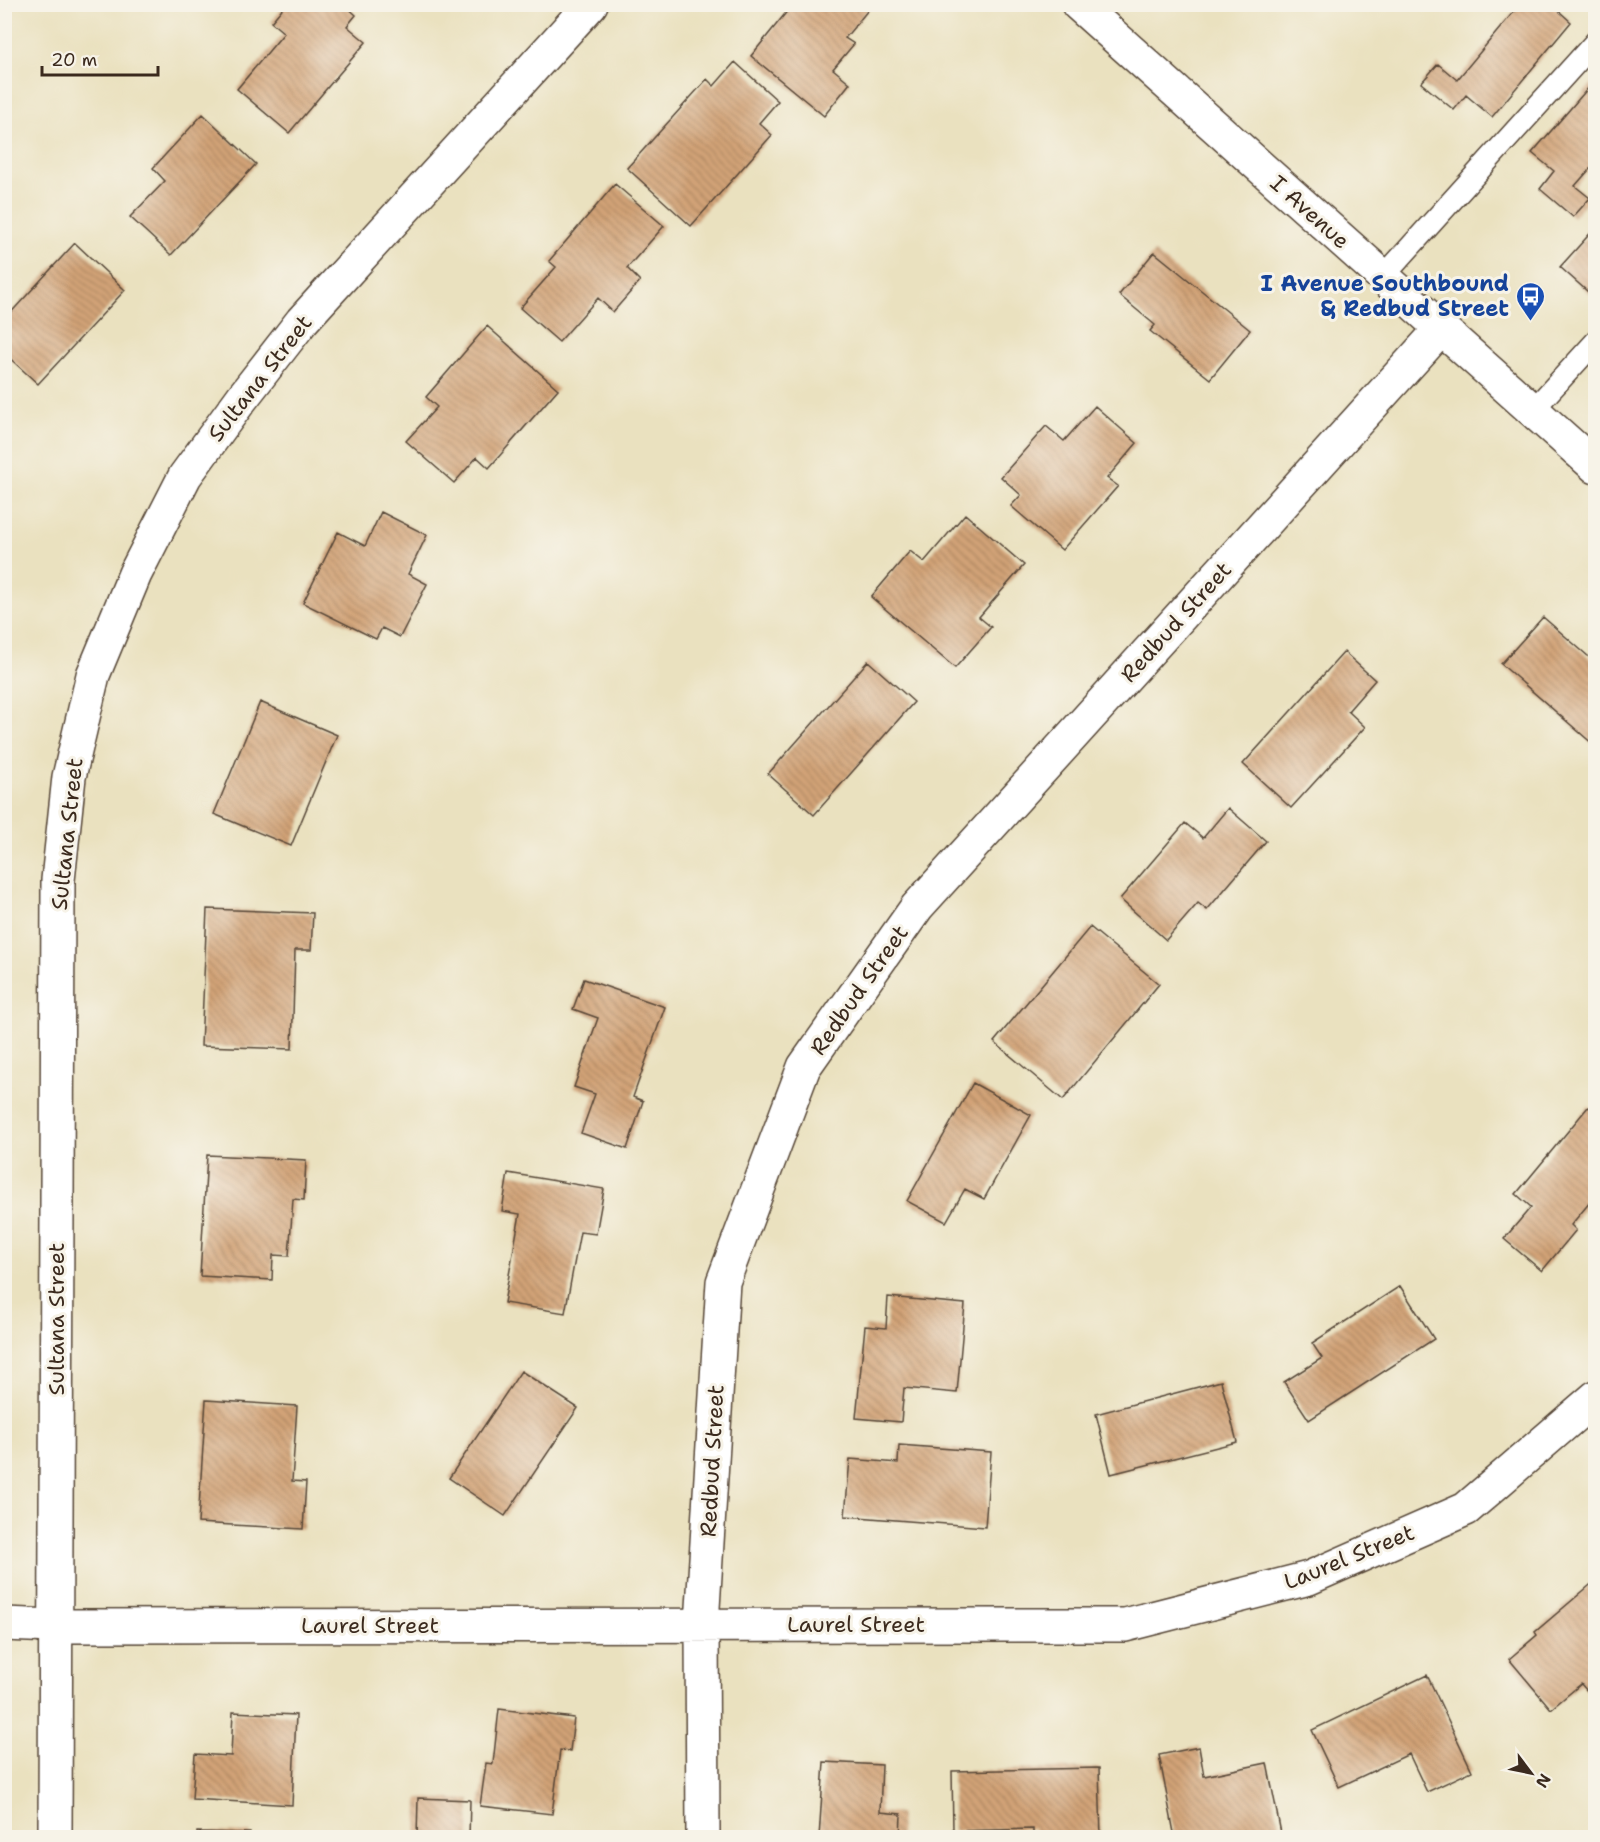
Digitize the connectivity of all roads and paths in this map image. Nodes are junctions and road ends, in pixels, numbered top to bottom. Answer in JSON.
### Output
{"nodes":[{"id":1,"x":591,"y":4,"type":"edge"},
{"id":2,"x":1078,"y":4,"type":"edge"},
{"id":3,"x":1596,"y":41,"type":"edge"},
{"id":4,"x":1383,"y":277,"type":"junction"},
{"id":5,"x":1441,"y":329,"type":"junction"},
{"id":6,"x":1596,"y":341,"type":"edge"},
{"id":7,"x":1532,"y":411,"type":"junction"},
{"id":8,"x":1596,"y":467,"type":"edge"},
{"id":9,"x":1596,"y":1397,"type":"edge"},
{"id":10,"x":4,"y":1624,"type":"edge"},
{"id":11,"x":702,"y":1624,"type":"junction"},
{"id":12,"x":54,"y":1626,"type":"junction"},
{"id":13,"x":55,"y":1838,"type":"edge"},
{"id":14,"x":703,"y":1838,"type":"edge"}],
"edges":[{"from":1,"to":12,"type":"street","name":"Sultana Street"},
{"from":2,"to":4,"type":"street","name":"I Avenue"},
{"from":3,"to":4,"type":"lane"},
{"from":4,"to":5,"type":"street","name":"I Avenue"},
{"from":5,"to":7,"type":"street","name":"I Avenue"},
{"from":5,"to":11,"type":"street","name":"Redbud Street"},
{"from":6,"to":7,"type":"lane"},
{"from":7,"to":8,"type":"street","name":"I Avenue"},
{"from":9,"to":11,"type":"street","name":"Laurel Street"},
{"from":10,"to":12,"type":"street","name":"Laurel Street"},
{"from":11,"to":12,"type":"street","name":"Laurel Street"},
{"from":11,"to":14,"type":"street","name":"Redbud Street"},
{"from":12,"to":13,"type":"street","name":"Sultana Street"}]}
